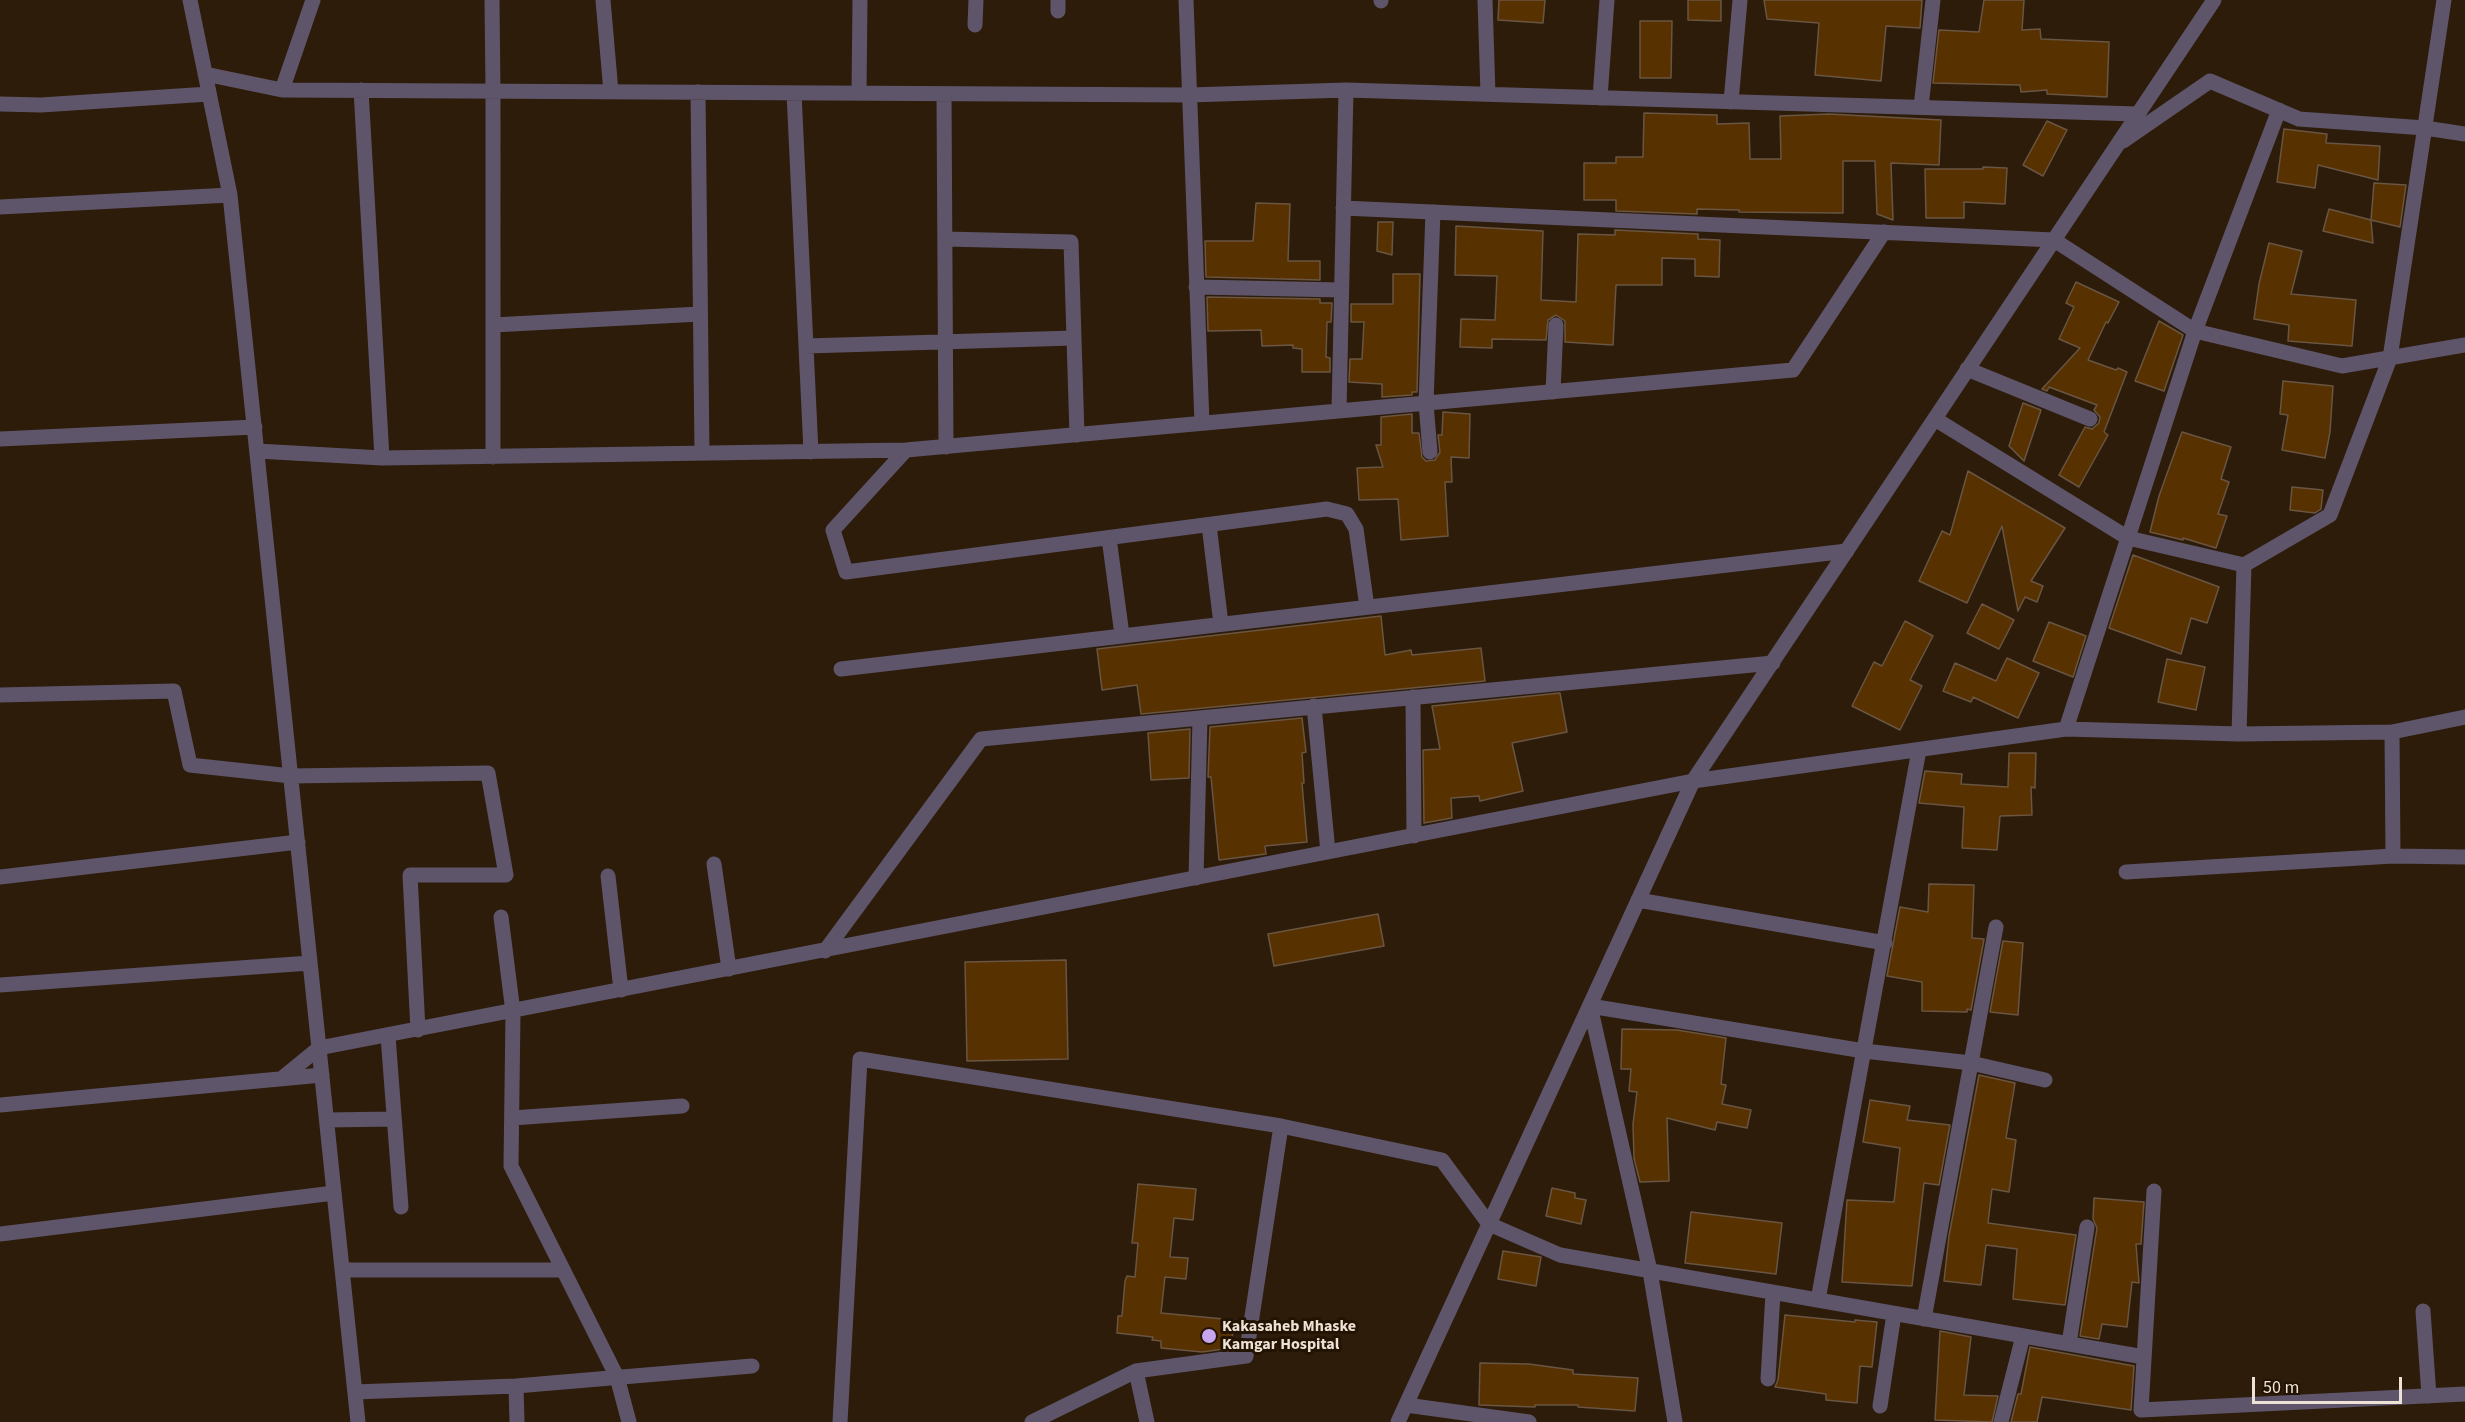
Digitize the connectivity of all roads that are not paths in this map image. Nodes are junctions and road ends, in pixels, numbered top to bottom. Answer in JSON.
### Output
{"nodes":[{"id":1,"x":190,"y":0,"type":"edge"},
{"id":2,"x":313,"y":0,"type":"edge"},
{"id":3,"x":492,"y":0,"type":"edge"},
{"id":4,"x":603,"y":0,"type":"edge"},
{"id":5,"x":860,"y":0,"type":"edge"},
{"id":6,"x":976,"y":0,"type":"edge"},
{"id":7,"x":1186,"y":0,"type":"edge"},
{"id":8,"x":1485,"y":0,"type":"edge"},
{"id":9,"x":1607,"y":0,"type":"edge"},
{"id":10,"x":1740,"y":0,"type":"edge"},
{"id":11,"x":1933,"y":0,"type":"edge"},
{"id":12,"x":2214,"y":0,"type":"edge"},
{"id":13,"x":2444,"y":0,"type":"edge"},
{"id":14,"x":975,"y":25,"type":"dead end"},
{"id":15,"x":205,"y":74,"type":"junction"},
{"id":16,"x":282,"y":90,"type":"junction"},
{"id":17,"x":361,"y":90,"type":"junction"},
{"id":18,"x":1346,"y":90,"type":"junction"},
{"id":19,"x":494,"y":91,"type":"junction"},
{"id":20,"x":611,"y":92,"type":"junction"},
{"id":21,"x":698,"y":92,"type":"junction"},
{"id":22,"x":794,"y":93,"type":"junction"},
{"id":23,"x":859,"y":93,"type":"junction"},
{"id":24,"x":209,"y":94,"type":"junction"},
{"id":25,"x":944,"y":94,"type":"junction"},
{"id":26,"x":1488,"y":94,"type":"junction"},
{"id":27,"x":1189,"y":95,"type":"junction"},
{"id":28,"x":1600,"y":98,"type":"junction"},
{"id":29,"x":1731,"y":102,"type":"junction"},
{"id":30,"x":0,"y":104,"type":"edge"},
{"id":31,"x":1921,"y":107,"type":"junction"},
{"id":32,"x":2279,"y":110,"type":"junction"},
{"id":33,"x":2137,"y":114,"type":"junction"},
{"id":34,"x":2425,"y":128,"type":"junction"},
{"id":35,"x":2465,"y":134,"type":"edge"},
{"id":36,"x":2117,"y":145,"type":"junction"},
{"id":37,"x":230,"y":195,"type":"junction"},
{"id":38,"x":0,"y":207,"type":"edge"},
{"id":39,"x":1343,"y":208,"type":"junction"},
{"id":40,"x":1433,"y":212,"type":"junction"},
{"id":41,"x":1884,"y":232,"type":"junction"},
{"id":42,"x":945,"y":239,"type":"junction"},
{"id":43,"x":2054,"y":240,"type":"junction"},
{"id":44,"x":1196,"y":287,"type":"junction"},
{"id":45,"x":1341,"y":290,"type":"junction"},
{"id":46,"x":700,"y":314,"type":"junction"},
{"id":47,"x":493,"y":325,"type":"junction"},
{"id":48,"x":1556,"y":325,"type":"dead end"},
{"id":49,"x":2195,"y":331,"type":"junction"},
{"id":50,"x":1074,"y":338,"type":"junction"},
{"id":51,"x":945,"y":343,"type":"junction"},
{"id":52,"x":2465,"y":345,"type":"edge"},
{"id":53,"x":806,"y":346,"type":"junction"},
{"id":54,"x":2390,"y":358,"type":"junction"},
{"id":55,"x":1967,"y":369,"type":"junction"},
{"id":56,"x":1553,"y":392,"type":"junction"},
{"id":57,"x":1426,"y":403,"type":"junction"},
{"id":58,"x":1339,"y":411,"type":"junction"},
{"id":59,"x":1077,"y":414,"type":"junction"},
{"id":60,"x":1935,"y":419,"type":"junction"},
{"id":61,"x":2090,"y":419,"type":"dead end"},
{"id":62,"x":1202,"y":423,"type":"junction"},
{"id":63,"x":255,"y":427,"type":"junction"},
{"id":64,"x":1077,"y":435,"type":"junction"},
{"id":65,"x":1058,"y":436,"type":"junction"},
{"id":66,"x":0,"y":439,"type":"edge"},
{"id":67,"x":946,"y":447,"type":"junction"},
{"id":68,"x":906,"y":450,"type":"junction"},
{"id":69,"x":257,"y":451,"type":"junction"},
{"id":70,"x":811,"y":452,"type":"junction"},
{"id":71,"x":1430,"y":452,"type":"dead end"},
{"id":72,"x":702,"y":453,"type":"junction"},
{"id":73,"x":493,"y":456,"type":"junction"},
{"id":74,"x":382,"y":458,"type":"junction"},
{"id":75,"x":1209,"y":525,"type":"junction"},
{"id":76,"x":1109,"y":538,"type":"junction"},
{"id":77,"x":2128,"y":538,"type":"junction"},
{"id":78,"x":1847,"y":551,"type":"junction"},
{"id":79,"x":2244,"y":565,"type":"junction"},
{"id":80,"x":1367,"y":607,"type":"junction"},
{"id":81,"x":1221,"y":624,"type":"junction"},
{"id":82,"x":1122,"y":635,"type":"junction"},
{"id":83,"x":1773,"y":663,"type":"junction"},
{"id":84,"x":841,"y":669,"type":"dead end"},
{"id":85,"x":0,"y":696,"type":"edge"},
{"id":86,"x":1413,"y":697,"type":"junction"},
{"id":87,"x":1314,"y":706,"type":"junction"},
{"id":88,"x":2465,"y":717,"type":"edge"},
{"id":89,"x":1200,"y":718,"type":"junction"},
{"id":90,"x":2067,"y":729,"type":"junction"},
{"id":91,"x":2392,"y":732,"type":"junction"},
{"id":92,"x":2239,"y":734,"type":"junction"},
{"id":93,"x":1919,"y":750,"type":"junction"},
{"id":94,"x":291,"y":776,"type":"junction"},
{"id":95,"x":1693,"y":781,"type":"junction"},
{"id":96,"x":1414,"y":836,"type":"junction"},
{"id":97,"x":298,"y":842,"type":"junction"},
{"id":98,"x":1328,"y":852,"type":"junction"},
{"id":99,"x":2393,"y":856,"type":"junction"},
{"id":100,"x":2465,"y":857,"type":"edge"},
{"id":101,"x":714,"y":864,"type":"dead end"},
{"id":102,"x":2126,"y":872,"type":"dead end"},
{"id":103,"x":608,"y":876,"type":"dead end"},
{"id":104,"x":0,"y":877,"type":"edge"},
{"id":105,"x":1196,"y":878,"type":"junction"},
{"id":106,"x":1638,"y":900,"type":"junction"},
{"id":107,"x":501,"y":917,"type":"dead end"},
{"id":108,"x":1996,"y":927,"type":"dead end"},
{"id":109,"x":1885,"y":943,"type":"junction"},
{"id":110,"x":825,"y":951,"type":"junction"},
{"id":111,"x":310,"y":963,"type":"junction"},
{"id":112,"x":729,"y":969,"type":"junction"},
{"id":113,"x":1,"y":982,"type":"edge"},
{"id":114,"x":621,"y":990,"type":"junction"},
{"id":115,"x":1590,"y":1006,"type":"junction"},
{"id":116,"x":513,"y":1012,"type":"junction"},
{"id":117,"x":418,"y":1030,"type":"junction"},
{"id":118,"x":388,"y":1036,"type":"junction"},
{"id":119,"x":319,"y":1048,"type":"junction"},
{"id":120,"x":1864,"y":1051,"type":"junction"},
{"id":121,"x":1971,"y":1063,"type":"junction"},
{"id":122,"x":322,"y":1075,"type":"junction"},
{"id":123,"x":281,"y":1079,"type":"junction"},
{"id":124,"x":2045,"y":1080,"type":"dead end"},
{"id":125,"x":0,"y":1105,"type":"edge"},
{"id":126,"x":682,"y":1106,"type":"dead end"},
{"id":127,"x":512,"y":1118,"type":"junction"},
{"id":128,"x":394,"y":1119,"type":"junction"},
{"id":129,"x":327,"y":1120,"type":"junction"},
{"id":130,"x":1281,"y":1126,"type":"junction"},
{"id":131,"x":2154,"y":1191,"type":"dead end"},
{"id":132,"x":334,"y":1193,"type":"junction"},
{"id":133,"x":401,"y":1207,"type":"dead end"},
{"id":134,"x":1490,"y":1224,"type":"junction"},
{"id":135,"x":2087,"y":1227,"type":"dead end"},
{"id":136,"x":0,"y":1234,"type":"edge"},
{"id":137,"x":342,"y":1270,"type":"junction"},
{"id":138,"x":563,"y":1270,"type":"junction"},
{"id":139,"x":1650,"y":1271,"type":"junction"},
{"id":140,"x":1773,"y":1293,"type":"junction"},
{"id":141,"x":1818,"y":1300,"type":"junction"},
{"id":142,"x":2423,"y":1311,"type":"dead end"},
{"id":143,"x":1894,"y":1314,"type":"junction"},
{"id":144,"x":1924,"y":1319,"type":"junction"},
{"id":145,"x":2023,"y":1336,"type":"junction"},
{"id":146,"x":2069,"y":1344,"type":"junction"},
{"id":147,"x":2144,"y":1357,"type":"junction"},
{"id":148,"x":752,"y":1366,"type":"dead end"},
{"id":149,"x":1136,"y":1371,"type":"junction"},
{"id":150,"x":617,"y":1377,"type":"junction"},
{"id":151,"x":1768,"y":1379,"type":"dead end"},
{"id":152,"x":516,"y":1386,"type":"junction"},
{"id":153,"x":355,"y":1392,"type":"junction"},
{"id":154,"x":2465,"y":1394,"type":"edge"},
{"id":155,"x":2429,"y":1396,"type":"junction"},
{"id":156,"x":1406,"y":1405,"type":"junction"},
{"id":157,"x":1880,"y":1406,"type":"dead end"},
{"id":158,"x":358,"y":1422,"type":"edge"},
{"id":159,"x":517,"y":1422,"type":"edge"},
{"id":160,"x":629,"y":1422,"type":"edge"},
{"id":161,"x":840,"y":1422,"type":"edge"},
{"id":162,"x":1032,"y":1422,"type":"edge"},
{"id":163,"x":1147,"y":1422,"type":"edge"},
{"id":164,"x":1398,"y":1422,"type":"edge"},
{"id":165,"x":1529,"y":1422,"type":"edge"},
{"id":166,"x":1675,"y":1422,"type":"edge"},
{"id":167,"x":2001,"y":1422,"type":"edge"}],
"edges":[{"from":1,"to":15,"type":"street"},
{"from":2,"to":16,"type":"street"},
{"from":3,"to":19,"type":"street"},
{"from":4,"to":20,"type":"street"},
{"from":5,"to":23,"type":"street"},
{"from":6,"to":14,"type":"street"},
{"from":7,"to":27,"type":"street"},
{"from":8,"to":26,"type":"street"},
{"from":9,"to":28,"type":"street"},
{"from":10,"to":29,"type":"street"},
{"from":11,"to":31,"type":"street"},
{"from":12,"to":33,"type":"street"},
{"from":13,"to":34,"type":"street"},
{"from":15,"to":16,"type":"street"},
{"from":15,"to":24,"type":"street"},
{"from":16,"to":17,"type":"street"},
{"from":17,"to":19,"type":"street"},
{"from":17,"to":74,"type":"street"},
{"from":18,"to":26,"type":"street"},
{"from":18,"to":27,"type":"street"},
{"from":18,"to":39,"type":"street"},
{"from":19,"to":20,"type":"street"},
{"from":19,"to":47,"type":"street"},
{"from":20,"to":21,"type":"street"},
{"from":21,"to":22,"type":"street"},
{"from":21,"to":46,"type":"street"},
{"from":22,"to":23,"type":"street"},
{"from":22,"to":53,"type":"street"},
{"from":23,"to":25,"type":"street"},
{"from":24,"to":30,"type":"street"},
{"from":24,"to":37,"type":"street"},
{"from":25,"to":27,"type":"street"},
{"from":25,"to":42,"type":"street"},
{"from":26,"to":28,"type":"street"},
{"from":27,"to":44,"type":"street"},
{"from":28,"to":29,"type":"street"},
{"from":29,"to":31,"type":"street"},
{"from":31,"to":33,"type":"street"},
{"from":32,"to":34,"type":"street"},
{"from":32,"to":36,"type":"street"},
{"from":32,"to":49,"type":"street"},
{"from":33,"to":36,"type":"street"},
{"from":34,"to":35,"type":"street"},
{"from":34,"to":54,"type":"street"},
{"from":36,"to":43,"type":"street"},
{"from":37,"to":38,"type":"street"},
{"from":37,"to":63,"type":"street"},
{"from":39,"to":40,"type":"street"},
{"from":39,"to":45,"type":"street"},
{"from":40,"to":41,"type":"street"},
{"from":40,"to":57,"type":"street"},
{"from":41,"to":43,"type":"street"},
{"from":41,"to":56,"type":"street"},
{"from":42,"to":50,"type":"street"},
{"from":42,"to":51,"type":"street"},
{"from":43,"to":49,"type":"street"},
{"from":43,"to":55,"type":"street"},
{"from":44,"to":45,"type":"street"},
{"from":44,"to":62,"type":"street"},
{"from":45,"to":58,"type":"street"},
{"from":46,"to":47,"type":"street"},
{"from":46,"to":72,"type":"street"},
{"from":47,"to":73,"type":"street"},
{"from":48,"to":56,"type":"street"},
{"from":49,"to":54,"type":"street"},
{"from":49,"to":77,"type":"street"},
{"from":50,"to":51,"type":"street"},
{"from":50,"to":59,"type":"street"},
{"from":51,"to":53,"type":"street"},
{"from":51,"to":67,"type":"street"},
{"from":52,"to":54,"type":"street"},
{"from":53,"to":70,"type":"street"},
{"from":54,"to":79,"type":"street"},
{"from":55,"to":60,"type":"street"},
{"from":55,"to":61,"type":"street"},
{"from":56,"to":57,"type":"street"},
{"from":57,"to":58,"type":"street"},
{"from":57,"to":71,"type":"street"},
{"from":58,"to":62,"type":"street"},
{"from":59,"to":64,"type":"street"},
{"from":59,"to":65,"type":"street"},
{"from":60,"to":77,"type":"street"},
{"from":60,"to":78,"type":"street"},
{"from":62,"to":64,"type":"street"},
{"from":63,"to":66,"type":"street"},
{"from":63,"to":69,"type":"street"},
{"from":64,"to":65,"type":"street"},
{"from":65,"to":67,"type":"street"},
{"from":67,"to":68,"type":"street"},
{"from":68,"to":70,"type":"street"},
{"from":68,"to":76,"type":"street"},
{"from":69,"to":74,"type":"street"},
{"from":69,"to":94,"type":"street"},
{"from":70,"to":72,"type":"street"},
{"from":72,"to":73,"type":"street"},
{"from":73,"to":74,"type":"street"},
{"from":75,"to":76,"type":"street"},
{"from":75,"to":80,"type":"street"},
{"from":75,"to":81,"type":"street"},
{"from":76,"to":82,"type":"street"},
{"from":77,"to":79,"type":"street"},
{"from":77,"to":90,"type":"street"},
{"from":78,"to":80,"type":"street"},
{"from":78,"to":83,"type":"street"},
{"from":79,"to":92,"type":"street"},
{"from":80,"to":81,"type":"street"},
{"from":81,"to":82,"type":"street"},
{"from":82,"to":84,"type":"street"},
{"from":83,"to":86,"type":"street"},
{"from":83,"to":95,"type":"street"},
{"from":85,"to":94,"type":"street"},
{"from":86,"to":87,"type":"street"},
{"from":86,"to":96,"type":"street"},
{"from":87,"to":89,"type":"street"},
{"from":87,"to":98,"type":"street"},
{"from":88,"to":91,"type":"street"},
{"from":89,"to":105,"type":"street"},
{"from":89,"to":110,"type":"street"},
{"from":90,"to":92,"type":"street"},
{"from":90,"to":93,"type":"street"},
{"from":91,"to":92,"type":"street"},
{"from":91,"to":99,"type":"street"},
{"from":93,"to":95,"type":"street"},
{"from":93,"to":109,"type":"street"},
{"from":94,"to":97,"type":"street"},
{"from":94,"to":117,"type":"street"},
{"from":95,"to":96,"type":"street"},
{"from":95,"to":106,"type":"street"},
{"from":96,"to":98,"type":"street"},
{"from":97,"to":104,"type":"street"},
{"from":97,"to":111,"type":"street"},
{"from":98,"to":105,"type":"street"},
{"from":99,"to":100,"type":"street"},
{"from":99,"to":102,"type":"street"},
{"from":101,"to":112,"type":"street"},
{"from":103,"to":114,"type":"street"},
{"from":105,"to":110,"type":"street"},
{"from":106,"to":109,"type":"street"},
{"from":106,"to":115,"type":"street"},
{"from":107,"to":116,"type":"street"},
{"from":108,"to":121,"type":"street"},
{"from":109,"to":120,"type":"street"},
{"from":110,"to":112,"type":"street"},
{"from":111,"to":113,"type":"street"},
{"from":111,"to":119,"type":"street"},
{"from":112,"to":114,"type":"street"},
{"from":114,"to":116,"type":"street"},
{"from":115,"to":120,"type":"street"},
{"from":115,"to":134,"type":"street"},
{"from":115,"to":139,"type":"street"},
{"from":116,"to":117,"type":"street"},
{"from":116,"to":127,"type":"street"},
{"from":117,"to":118,"type":"street"},
{"from":118,"to":119,"type":"street"},
{"from":118,"to":128,"type":"street"},
{"from":119,"to":122,"type":"street"},
{"from":119,"to":123,"type":"street"},
{"from":120,"to":121,"type":"street"},
{"from":120,"to":141,"type":"street"},
{"from":121,"to":124,"type":"street"},
{"from":121,"to":144,"type":"street"},
{"from":122,"to":123,"type":"street"},
{"from":122,"to":129,"type":"street"},
{"from":123,"to":125,"type":"street"},
{"from":126,"to":127,"type":"street"},
{"from":127,"to":138,"type":"street"},
{"from":128,"to":129,"type":"street"},
{"from":128,"to":133,"type":"street"},
{"from":129,"to":132,"type":"street"},
{"from":130,"to":134,"type":"street"},
{"from":130,"to":149,"type":"street"},
{"from":130,"to":161,"type":"street"},
{"from":131,"to":147,"type":"street"},
{"from":132,"to":136,"type":"street"},
{"from":132,"to":137,"type":"street"},
{"from":134,"to":139,"type":"street"},
{"from":134,"to":156,"type":"street"},
{"from":135,"to":146,"type":"street"},
{"from":137,"to":138,"type":"street"},
{"from":137,"to":153,"type":"street"},
{"from":138,"to":150,"type":"street"},
{"from":139,"to":140,"type":"street"},
{"from":139,"to":166,"type":"street"},
{"from":140,"to":141,"type":"street"},
{"from":140,"to":151,"type":"street"},
{"from":141,"to":143,"type":"street"},
{"from":142,"to":155,"type":"street"},
{"from":143,"to":144,"type":"street"},
{"from":143,"to":157,"type":"street"},
{"from":144,"to":145,"type":"street"},
{"from":145,"to":146,"type":"street"},
{"from":145,"to":167,"type":"street"},
{"from":146,"to":147,"type":"street"},
{"from":147,"to":155,"type":"street"},
{"from":148,"to":150,"type":"street"},
{"from":149,"to":162,"type":"street"},
{"from":149,"to":163,"type":"street"},
{"from":150,"to":152,"type":"street"},
{"from":150,"to":160,"type":"street"},
{"from":152,"to":153,"type":"street"},
{"from":152,"to":159,"type":"street"},
{"from":153,"to":158,"type":"street"},
{"from":154,"to":155,"type":"street"},
{"from":156,"to":164,"type":"street"},
{"from":156,"to":165,"type":"street"}]}
